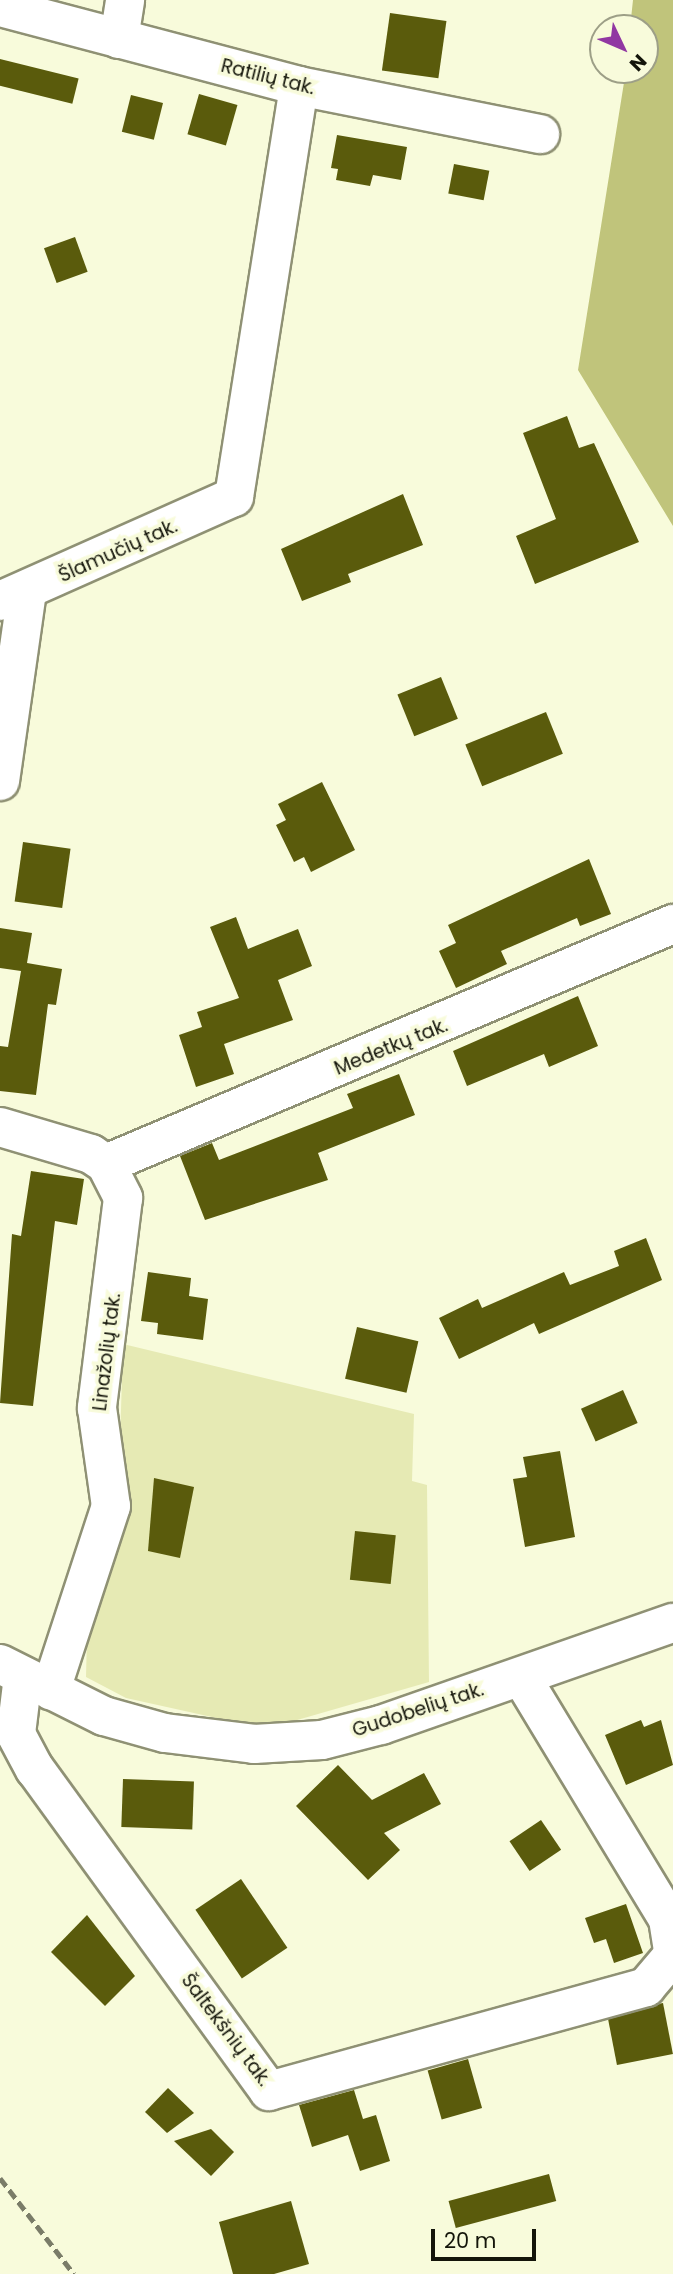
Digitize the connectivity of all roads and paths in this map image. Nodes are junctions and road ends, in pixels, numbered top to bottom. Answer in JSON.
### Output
{"nodes":[{"id":1,"x":125,"y":0,"type":"edge"},
{"id":2,"x":0,"y":7,"type":"edge"},
{"id":3,"x":119,"y":39,"type":"junction"},
{"id":4,"x":299,"y":86,"type":"junction"},
{"id":5,"x":540,"y":134,"type":"dead end"},
{"id":6,"x":13,"y":596,"type":"edge"},
{"id":7,"x":0,"y":781,"type":"edge"},
{"id":8,"x":673,"y":924,"type":"edge"},
{"id":9,"x":0,"y":1127,"type":"edge"},
{"id":10,"x":106,"y":1164,"type":"junction"},
{"id":11,"x":673,"y":1623,"type":"edge"},
{"id":12,"x":25,"y":1676,"type":"edge"},
{"id":13,"x":522,"y":1678,"type":"junction"},
{"id":14,"x":673,"y":1953,"type":"edge"}],
"edges":[{"from":1,"to":3,"type":"street"},
{"from":2,"to":3,"type":"street","name":"Ratilių tak."},
{"from":3,"to":4,"type":"street","name":"Ratilių tak."},
{"from":4,"to":5,"type":"street","name":"Ratilių tak."},
{"from":4,"to":6,"type":"street","name":"Šlamučių tak."},
{"from":6,"to":7,"type":"street"},
{"from":8,"to":10,"type":"street","name":"Medetkų tak."},
{"from":9,"to":10,"type":"street"},
{"from":10,"to":12,"type":"street","name":"Linažolių tak."},
{"from":11,"to":13,"type":"street","name":"Gudobelių tak."},
{"from":12,"to":13,"type":"street","name":"Gudobelių tak."},
{"from":12,"to":14,"type":"street","name":"Šaltekšnių tak."},
{"from":13,"to":14,"type":"street","name":"Šaltekšnių tak."}]}
